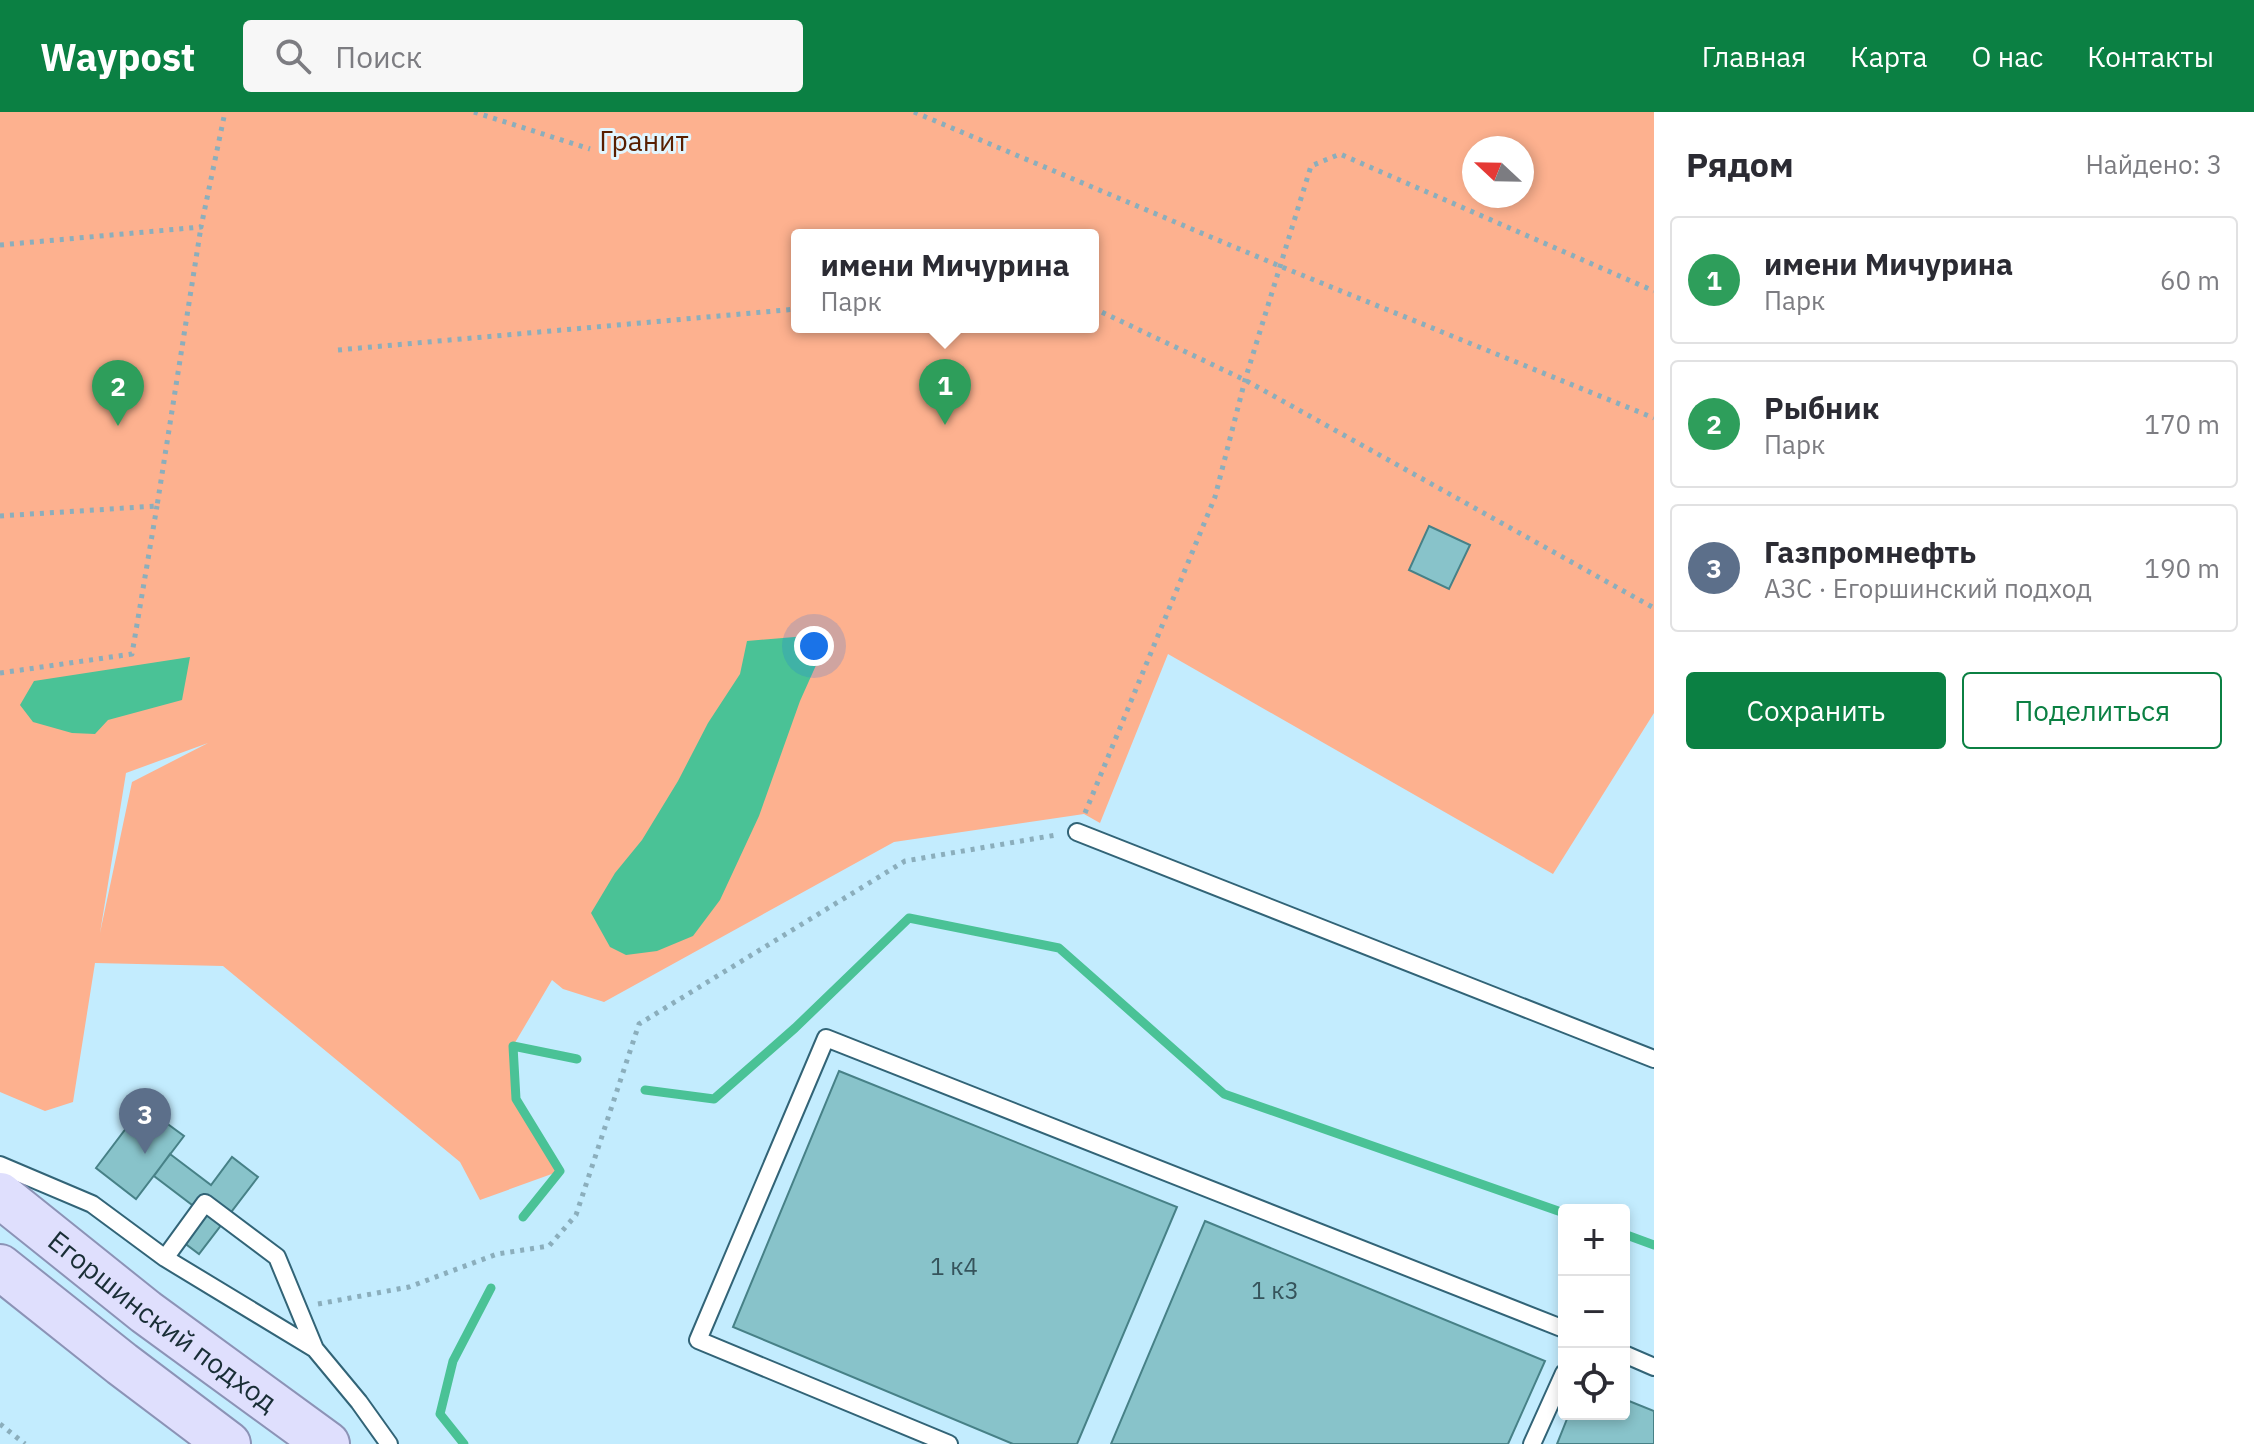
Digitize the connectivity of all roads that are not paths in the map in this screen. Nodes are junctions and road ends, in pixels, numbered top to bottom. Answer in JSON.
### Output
{"nodes":[{"id":1,"x":1077,"y":832,"type":"road end"},
{"id":2,"x":1654,"y":1059,"type":"edge"},
{"id":3,"x":0,"y":1165,"type":"edge"},
{"id":4,"x":0,"y":1195,"type":"edge"},
{"id":5,"x":165,"y":1258,"type":"junction"},
{"id":6,"x":0,"y":1267,"type":"edge"},
{"id":7,"x":1558,"y":1327,"type":"edge"},
{"id":8,"x":315,"y":1349,"type":"junction"},
{"id":9,"x":1630,"y":1357,"type":"edge"},
{"id":10,"x":1654,"y":1367,"type":"edge"},
{"id":11,"x":1558,"y":1386,"type":"edge"},
{"id":12,"x":228,"y":1444,"type":"edge"},
{"id":13,"x":327,"y":1444,"type":"edge"},
{"id":14,"x":389,"y":1444,"type":"edge"},
{"id":15,"x":949,"y":1444,"type":"edge"},
{"id":16,"x":1532,"y":1444,"type":"edge"}],
"edges":[{"from":1,"to":2,"type":"lane"},
{"from":3,"to":5,"type":"lane"},
{"from":4,"to":13,"type":"main road","name":"Егоршинский подход"},
{"from":5,"to":8,"type":"lane"},
{"from":5,"to":8,"type":"lane"},
{"from":6,"to":12,"type":"main road","name":"Егоршинский подход"},
{"from":7,"to":15,"type":"lane"},
{"from":8,"to":14,"type":"lane"},
{"from":9,"to":10,"type":"lane"},
{"from":11,"to":16,"type":"lane"}]}
